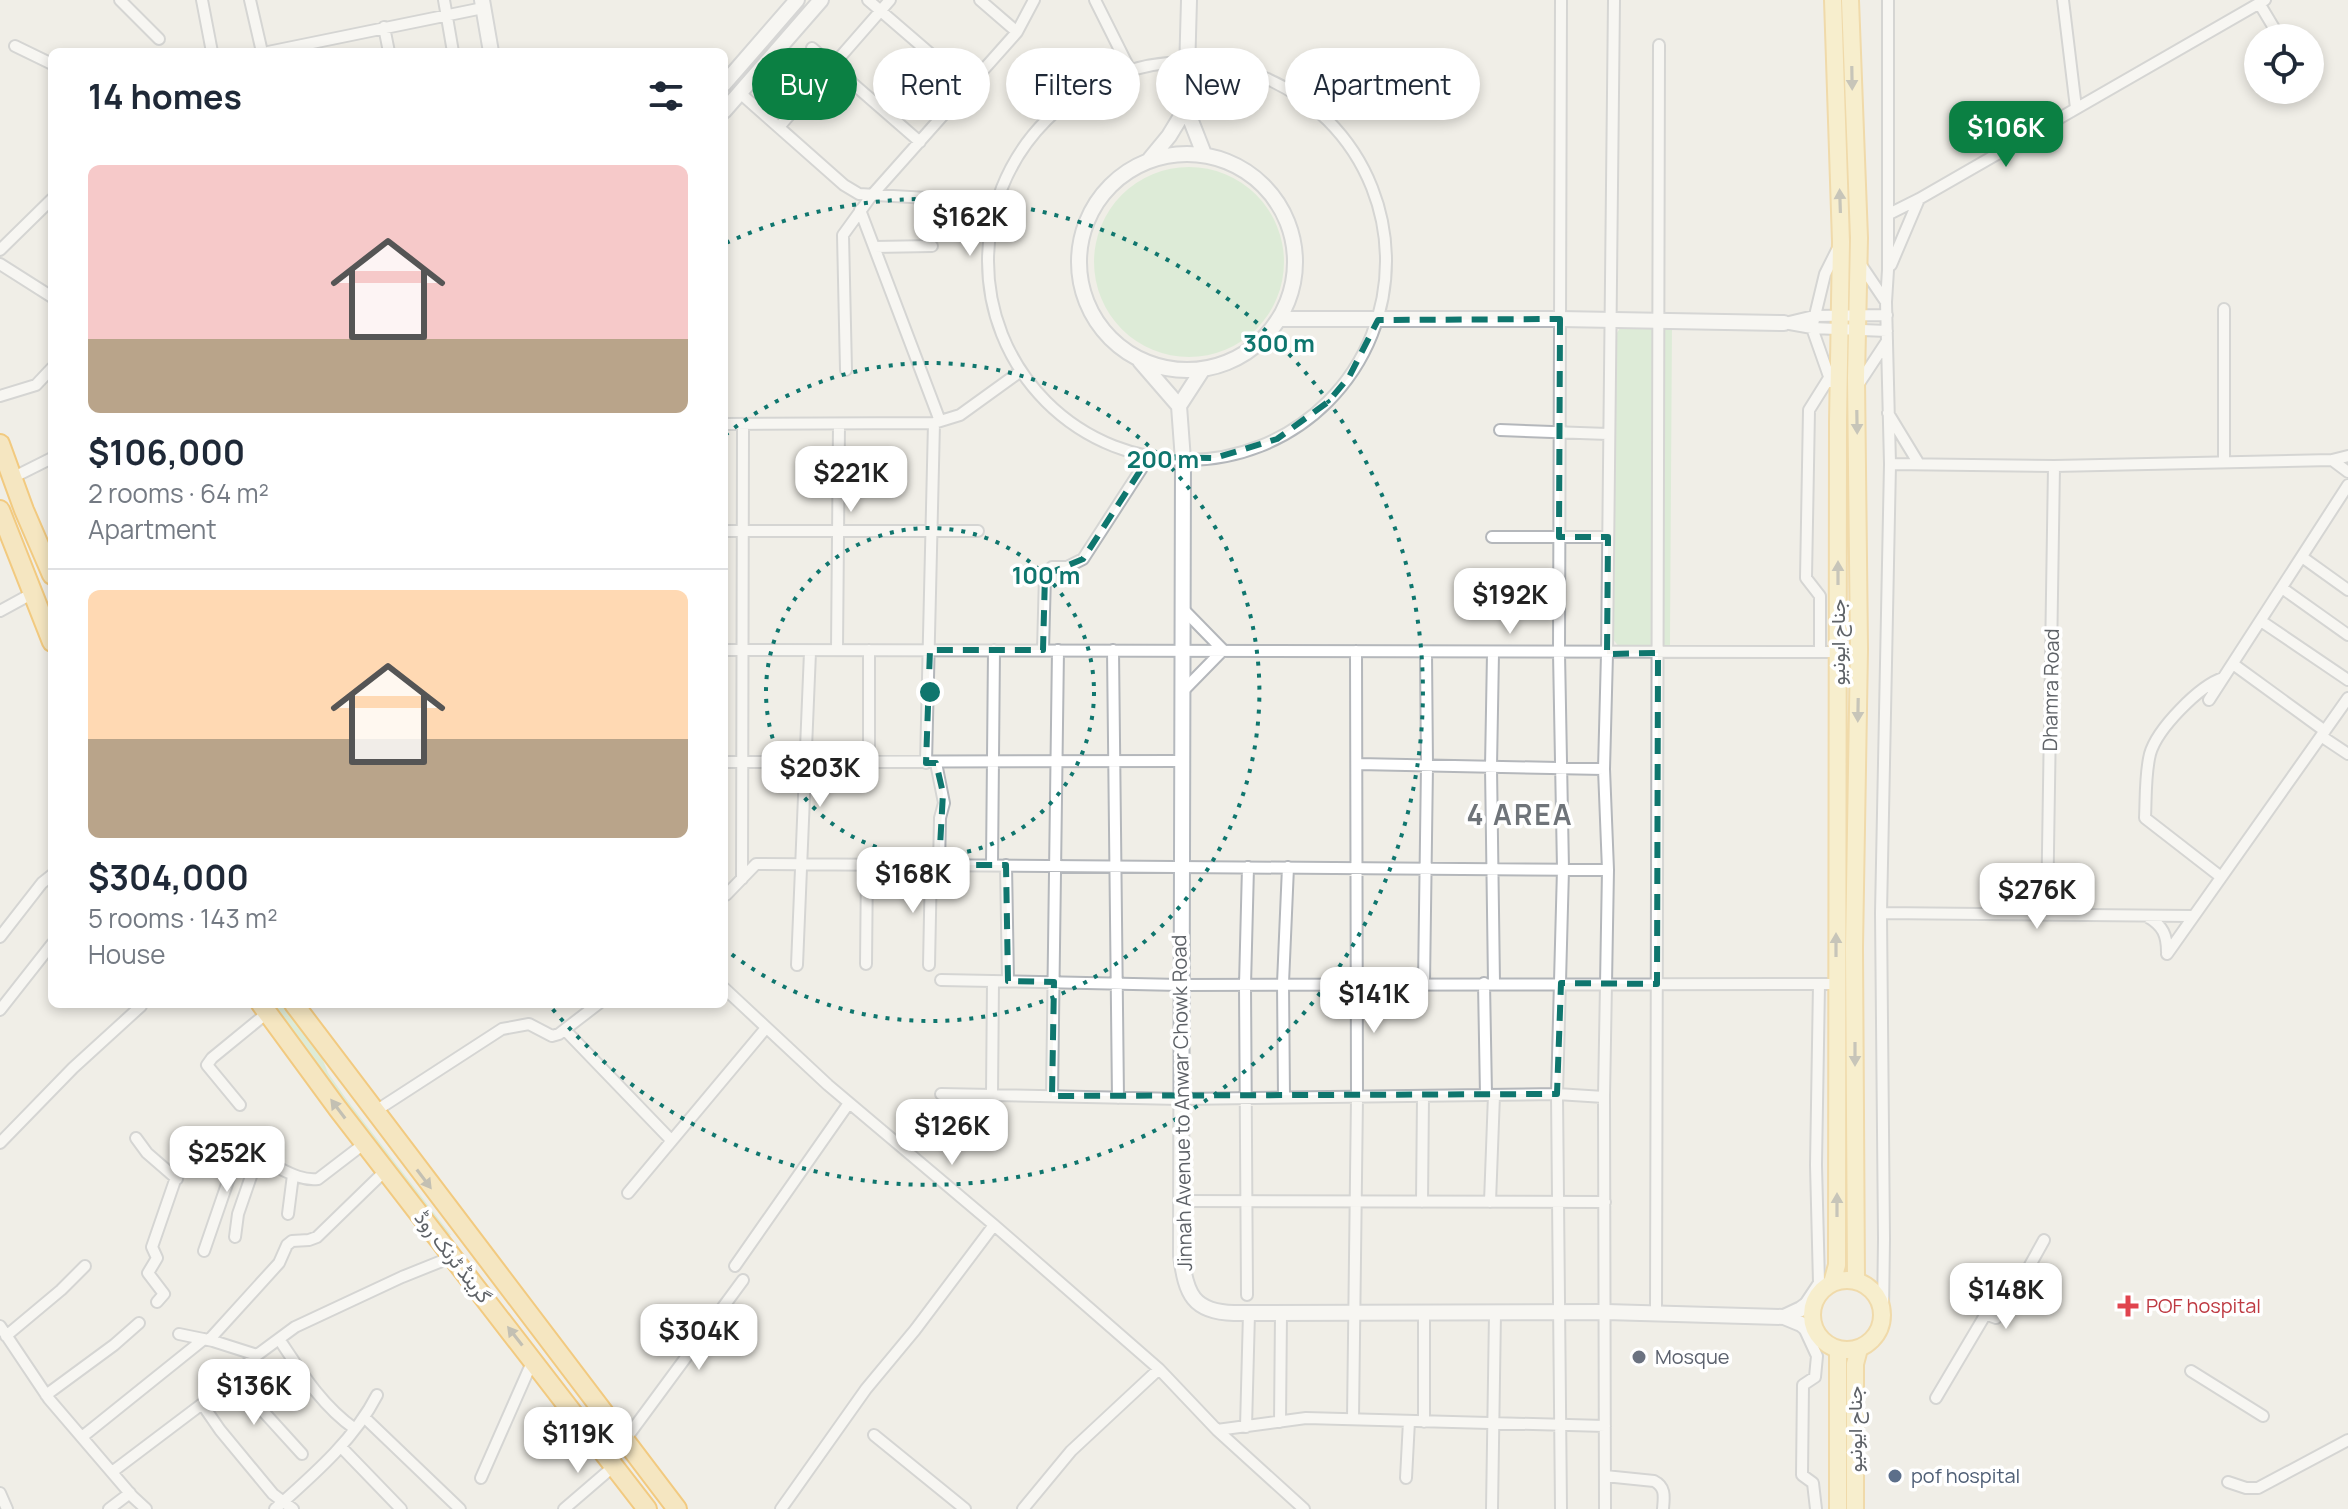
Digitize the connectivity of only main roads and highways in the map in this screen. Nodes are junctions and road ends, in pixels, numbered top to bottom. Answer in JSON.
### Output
{"nodes":[{"id":1,"x":1833,"y":0,"type":"edge"},
{"id":2,"x":1850,"y":0,"type":"edge"},
{"id":3,"x":0,"y":444,"type":"edge"},
{"id":4,"x":24,"y":510,"type":"junction"},
{"id":5,"x":1,"y":513,"type":"edge"},
{"id":6,"x":48,"y":566,"type":"edge"},
{"id":7,"x":48,"y":632,"type":"edge"},
{"id":8,"x":264,"y":1008,"type":"edge"},
{"id":9,"x":297,"y":1008,"type":"edge"},
{"id":10,"x":472,"y":1242,"type":"junction"},
{"id":11,"x":452,"y":1257,"type":"junction"},
{"id":12,"x":1856,"y":1281,"type":"junction"},
{"id":13,"x":1832,"y":1283,"type":"junction"},
{"id":14,"x":1859,"y":1349,"type":"junction"},
{"id":15,"x":1838,"y":1350,"type":"junction"},
{"id":16,"x":647,"y":1509,"type":"edge"},
{"id":17,"x":677,"y":1509,"type":"edge"},
{"id":18,"x":1838,"y":1509,"type":"edge"},
{"id":19,"x":1855,"y":1509,"type":"edge"}],
"edges":[{"from":13,"to":1,"type":"main road","name":"جناح ایونیو","one_way":true},
{"from":2,"to":12,"type":"main road","name":"جناح ایونیو","one_way":true},
{"from":3,"to":4,"type":"highway"},
{"from":4,"to":5,"type":"highway"},
{"from":4,"to":6,"type":"highway"},
{"from":5,"to":7,"type":"highway"},
{"from":11,"to":8,"type":"highway","name":"گرینڈ ٹرنک روڈ","one_way":true},
{"from":9,"to":10,"type":"highway","name":"گرینڈ ٹرنک روڈ","one_way":true},
{"from":10,"to":11,"type":"highway"},
{"from":10,"to":17,"type":"highway","name":"گرینڈ ٹرنک روڈ"},
{"from":16,"to":11,"type":"highway","name":"گرینڈ ٹرنک روڈ","one_way":true},
{"from":12,"to":13,"type":"main road"},
{"from":12,"to":14,"type":"main road"},
{"from":13,"to":15,"type":"main road"},
{"from":14,"to":15,"type":"main road"},
{"from":14,"to":19,"type":"main road","name":"جناح ایونیو"},
{"from":15,"to":18,"type":"main road","name":"جناح ایونیو"}]}
